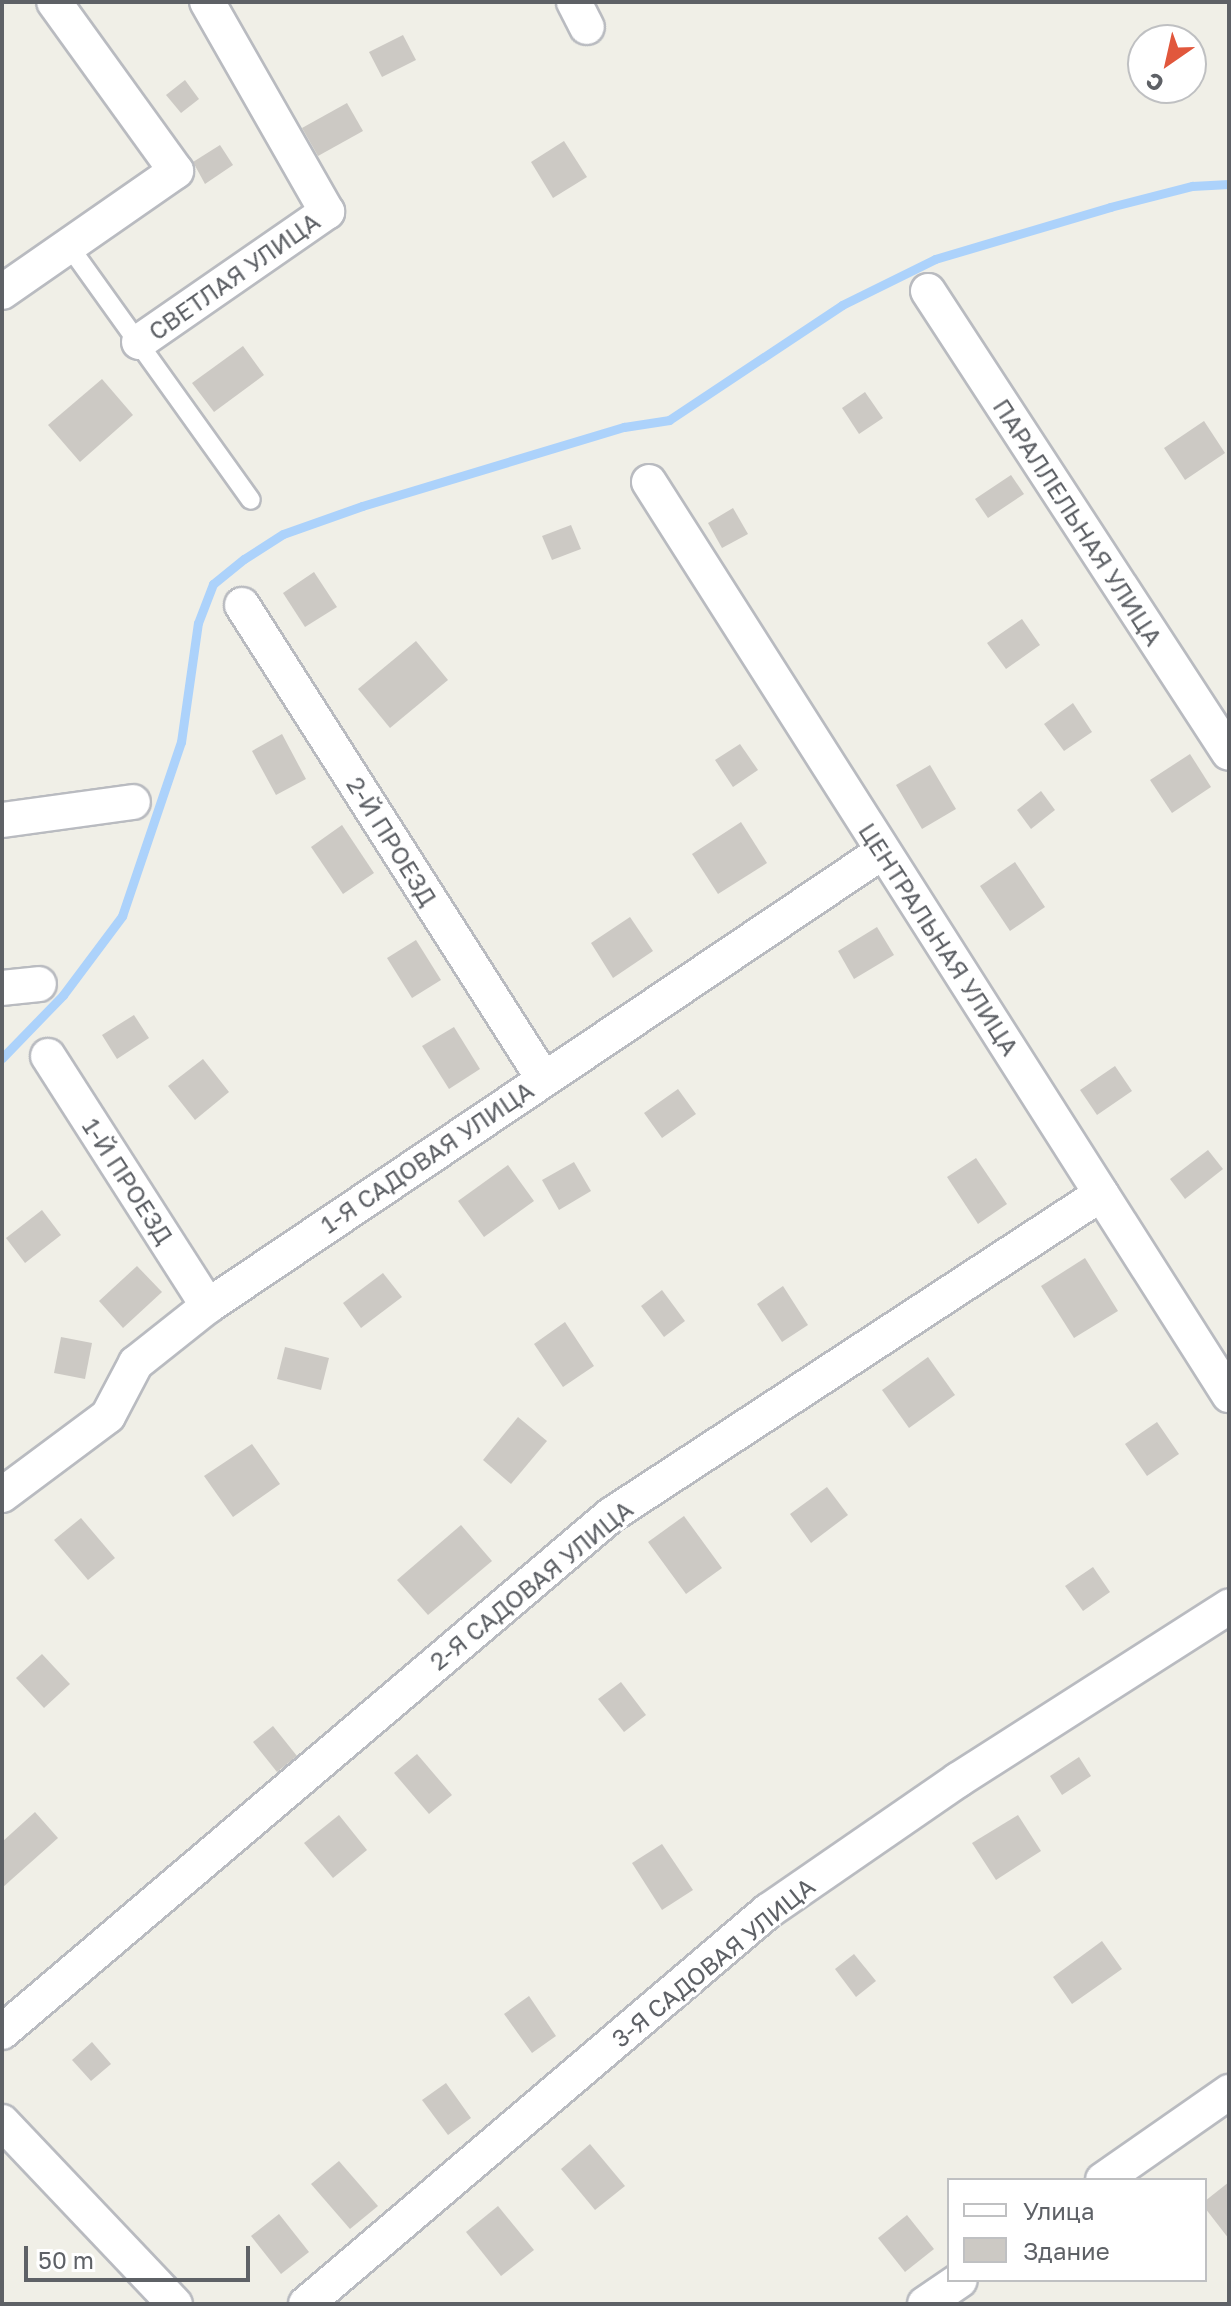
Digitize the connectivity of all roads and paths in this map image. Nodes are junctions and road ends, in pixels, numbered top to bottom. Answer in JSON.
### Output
{"nodes":[{"id":1,"x":54,"y":2,"type":"edge"},
{"id":2,"x":207,"y":2,"type":"edge"},
{"id":3,"x":69,"y":246,"type":"junction"},
{"id":4,"x":928,"y":291,"type":"dead end"},
{"id":5,"x":2,"y":292,"type":"edge"},
{"id":6,"x":139,"y":342,"type":"junction"},
{"id":7,"x":649,"y":482,"type":"dead end"},
{"id":8,"x":251,"y":500,"type":"dead end"},
{"id":9,"x":242,"y":605,"type":"dead end"},
{"id":10,"x":1229,"y":753,"type":"edge"},
{"id":11,"x":133,"y":802,"type":"dead end"},
{"id":12,"x":2,"y":820,"type":"edge"},
{"id":13,"x":882,"y":852,"type":"junction"},
{"id":14,"x":39,"y":984,"type":"dead end"},
{"id":15,"x":2,"y":988,"type":"edge"},
{"id":16,"x":48,"y":1056,"type":"dead end"},
{"id":17,"x":543,"y":1078,"type":"junction"},
{"id":18,"x":1101,"y":1194,"type":"junction"},
{"id":19,"x":208,"y":1306,"type":"junction"},
{"id":20,"x":1229,"y":1395,"type":"edge"},
{"id":21,"x":2,"y":1495,"type":"edge"},
{"id":22,"x":1229,"y":1607,"type":"edge"},
{"id":23,"x":2,"y":2032,"type":"edge"},
{"id":24,"x":1229,"y":2092,"type":"edge"},
{"id":25,"x":2,"y":2122,"type":"edge"},
{"id":26,"x":1106,"y":2178,"type":"edge"},
{"id":27,"x":957,"y":2282,"type":"edge"},
{"id":28,"x":175,"y":2304,"type":"edge"},
{"id":29,"x":306,"y":2304,"type":"edge"},
{"id":30,"x":925,"y":2304,"type":"edge"}],
"edges":[{"from":1,"to":3,"type":"street"},
{"from":2,"to":6,"type":"street","name":"СВЕТЛАЯ УЛИЦА"},
{"from":3,"to":5,"type":"street"},
{"from":3,"to":6,"type":"lane"},
{"from":4,"to":10,"type":"street","name":"ПАРАЛЛЕЛЬНАЯ УЛИЦА"},
{"from":6,"to":8,"type":"lane"},
{"from":7,"to":13,"type":"street","name":"ЦЕНТРАЛЬНАЯ УЛИЦА"},
{"from":9,"to":17,"type":"street","name":"2-Й ПРОЕЗД"},
{"from":11,"to":12,"type":"street"},
{"from":13,"to":17,"type":"street","name":"1-Я САДОВАЯ УЛИЦА"},
{"from":13,"to":18,"type":"street","name":"ЦЕНТРАЛЬНАЯ УЛИЦА"},
{"from":14,"to":15,"type":"street"},
{"from":16,"to":19,"type":"street","name":"1-Й ПРОЕЗД"},
{"from":17,"to":19,"type":"street","name":"1-Я САДОВАЯ УЛИЦА"},
{"from":18,"to":20,"type":"street","name":"ЦЕНТРАЛЬНАЯ УЛИЦА"},
{"from":18,"to":23,"type":"street","name":"2-Я САДОВАЯ УЛИЦА"},
{"from":19,"to":21,"type":"street","name":"1-Я САДОВАЯ УЛИЦА"},
{"from":22,"to":29,"type":"street","name":"3-Я САДОВАЯ УЛИЦА"},
{"from":24,"to":26,"type":"street"},
{"from":25,"to":28,"type":"street"},
{"from":27,"to":30,"type":"street"}]}
